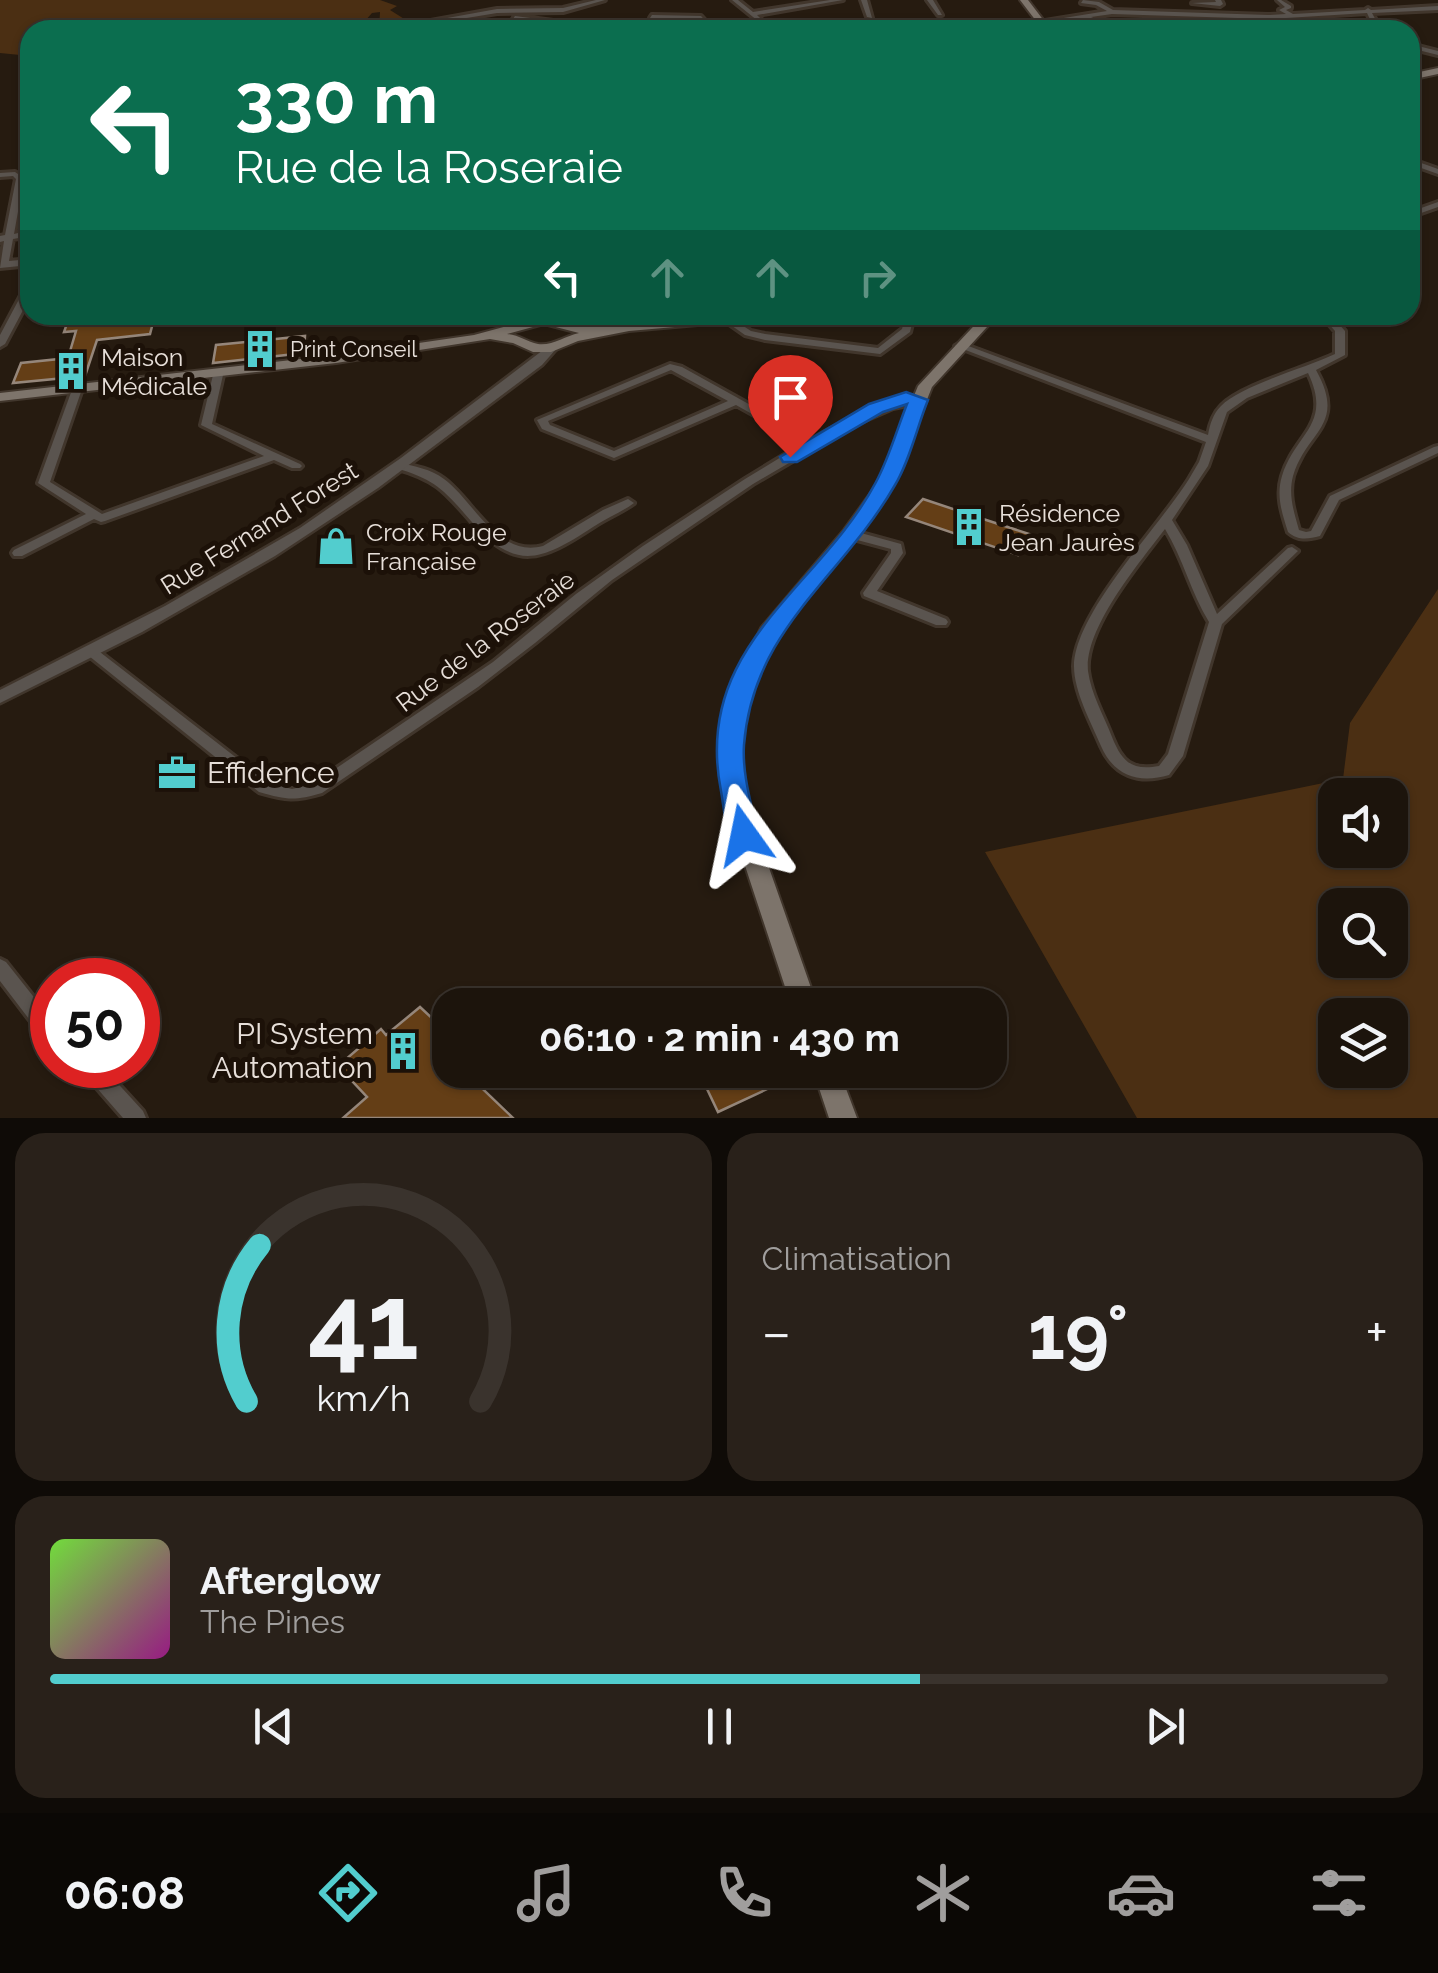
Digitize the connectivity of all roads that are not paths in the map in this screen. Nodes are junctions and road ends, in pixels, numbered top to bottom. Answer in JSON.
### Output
{"nodes":[{"id":1,"x":602,"y":0,"type":"edge"},
{"id":2,"x":735,"y":0,"type":"edge"},
{"id":3,"x":806,"y":0,"type":"edge"},
{"id":4,"x":840,"y":0,"type":"edge"},
{"id":5,"x":864,"y":0,"type":"edge"},
{"id":6,"x":930,"y":0,"type":"edge"},
{"id":7,"x":1024,"y":0,"type":"edge"},
{"id":8,"x":1218,"y":0,"type":"edge"},
{"id":9,"x":1362,"y":0,"type":"edge"},
{"id":10,"x":1279,"y":1,"type":"edge"},
{"id":11,"x":1082,"y":2,"type":"edge"},
{"id":12,"x":1099,"y":2,"type":"edge"},
{"id":13,"x":815,"y":3,"type":"junction"},
{"id":14,"x":1310,"y":3,"type":"dead end"},
{"id":15,"x":1250,"y":6,"type":"dead end"},
{"id":16,"x":1148,"y":7,"type":"junction"},
{"id":17,"x":1198,"y":8,"type":"edge"},
{"id":18,"x":1228,"y":8,"type":"dead end"},
{"id":19,"x":1386,"y":8,"type":"junction"},
{"id":20,"x":1438,"y":8,"type":"edge"},
{"id":21,"x":1368,"y":10,"type":"junction"},
{"id":22,"x":1112,"y":12,"type":"junction"},
{"id":23,"x":1124,"y":12,"type":"junction"},
{"id":24,"x":1320,"y":12,"type":"junction"},
{"id":25,"x":752,"y":14,"type":"junction"},
{"id":26,"x":940,"y":14,"type":"dead end"},
{"id":27,"x":1188,"y":14,"type":"junction"},
{"id":28,"x":1292,"y":15,"type":"junction"},
{"id":29,"x":652,"y":16,"type":"dead end"},
{"id":30,"x":1086,"y":16,"type":"junction"},
{"id":31,"x":1264,"y":16,"type":"junction"},
{"id":32,"x":509,"y":17,"type":"dead end"},
{"id":33,"x":870,"y":17,"type":"dead end"},
{"id":34,"x":444,"y":20,"type":"edge"},
{"id":35,"x":532,"y":20,"type":"edge"},
{"id":36,"x":703,"y":20,"type":"edge"},
{"id":37,"x":760,"y":20,"type":"edge"},
{"id":38,"x":1039,"y":20,"type":"edge"},
{"id":39,"x":1069,"y":20,"type":"edge"},
{"id":40,"x":1094,"y":20,"type":"edge"},
{"id":41,"x":1132,"y":20,"type":"edge"},
{"id":42,"x":1174,"y":20,"type":"edge"},
{"id":43,"x":1263,"y":20,"type":"edge"},
{"id":44,"x":1373,"y":20,"type":"edge"},
{"id":45,"x":0,"y":175,"type":"edge"},
{"id":46,"x":20,"y":200,"type":"edge"},
{"id":47,"x":16,"y":201,"type":"junction"},
{"id":48,"x":5,"y":238,"type":"edge"},
{"id":49,"x":2,"y":265,"type":"edge"},
{"id":50,"x":20,"y":307,"type":"edge"},
{"id":51,"x":556,"y":325,"type":"edge"},
{"id":52,"x":560,"y":325,"type":"edge"},
{"id":53,"x":580,"y":325,"type":"edge"},
{"id":54,"x":658,"y":325,"type":"edge"},
{"id":55,"x":737,"y":325,"type":"edge"},
{"id":56,"x":908,"y":325,"type":"edge"},
{"id":57,"x":979,"y":325,"type":"edge"},
{"id":58,"x":1335,"y":325,"type":"edge"},
{"id":59,"x":520,"y":338,"type":"junction"},
{"id":60,"x":0,"y":344,"type":"edge"},
{"id":61,"x":960,"y":346,"type":"junction"},
{"id":62,"x":551,"y":348,"type":"junction"},
{"id":63,"x":526,"y":372,"type":"junction"},
{"id":64,"x":1312,"y":372,"type":"junction"},
{"id":65,"x":218,"y":375,"type":"junction"},
{"id":66,"x":69,"y":390,"type":"junction"},
{"id":67,"x":0,"y":399,"type":"edge"},
{"id":68,"x":918,"y":400,"type":"junction"},
{"id":69,"x":737,"y":401,"type":"junction"},
{"id":70,"x":1212,"y":440,"type":"junction"},
{"id":71,"x":814,"y":444,"type":"junction"},
{"id":72,"x":1438,"y":449,"type":"edge"},
{"id":73,"x":274,"y":456,"type":"junction"},
{"id":74,"x":296,"y":466,"type":"dead end"},
{"id":75,"x":399,"y":466,"type":"junction"},
{"id":76,"x":628,"y":503,"type":"dead end"},
{"id":77,"x":94,"y":514,"type":"junction"},
{"id":78,"x":1166,"y":521,"type":"junction"},
{"id":79,"x":852,"y":531,"type":"junction"},
{"id":80,"x":1292,"y":551,"type":"dead end"},
{"id":81,"x":18,"y":553,"type":"dead end"},
{"id":82,"x":941,"y":622,"type":"dead end"},
{"id":83,"x":1216,"y":622,"type":"junction"},
{"id":84,"x":91,"y":652,"type":"junction"},
{"id":85,"x":0,"y":697,"type":"edge"},
{"id":86,"x":0,"y":967,"type":"edge"},
{"id":87,"x":798,"y":988,"type":"edge"},
{"id":88,"x":30,"y":1006,"type":"edge"},
{"id":89,"x":109,"y":1088,"type":"edge"},
{"id":90,"x":832,"y":1088,"type":"edge"},
{"id":91,"x":136,"y":1118,"type":"edge"},
{"id":92,"x":842,"y":1118,"type":"edge"}],
"edges":[{"from":1,"to":34,"type":"street"},
{"from":2,"to":25,"type":"street"},
{"from":3,"to":13,"type":"street"},
{"from":4,"to":13,"type":"street"},
{"from":5,"to":33,"type":"street"},
{"from":6,"to":26,"type":"street"},
{"from":7,"to":38,"type":"main road"},
{"from":8,"to":17,"type":"street"},
{"from":9,"to":19,"type":"street"},
{"from":10,"to":28,"type":"street"},
{"from":11,"to":12,"type":"street"},
{"from":12,"to":22,"type":"street"},
{"from":13,"to":25,"type":"street"},
{"from":14,"to":24,"type":"street"},
{"from":15,"to":31,"type":"street"},
{"from":16,"to":17,"type":"street"},
{"from":16,"to":23,"type":"street"},
{"from":16,"to":27,"type":"street"},
{"from":17,"to":18,"type":"street"},
{"from":17,"to":27,"type":"street"},
{"from":17,"to":31,"type":"street"},
{"from":19,"to":20,"type":"street"},
{"from":19,"to":21,"type":"street"},
{"from":21,"to":24,"type":"street"},
{"from":21,"to":44,"type":"street"},
{"from":22,"to":23,"type":"street"},
{"from":22,"to":30,"type":"street"},
{"from":23,"to":41,"type":"street"},
{"from":24,"to":28,"type":"street"},
{"from":25,"to":37,"type":"street"},
{"from":27,"to":42,"type":"street"},
{"from":28,"to":31,"type":"street"},
{"from":29,"to":36,"type":"street"},
{"from":30,"to":39,"type":"street"},
{"from":30,"to":40,"type":"street"},
{"from":31,"to":43,"type":"street"},
{"from":32,"to":35,"type":"street"},
{"from":45,"to":47,"type":"street"},
{"from":46,"to":47,"type":"street"},
{"from":47,"to":48,"type":"street"},
{"from":48,"to":49,"type":"street"},
{"from":50,"to":60,"type":"street"},
{"from":51,"to":59,"type":"main road"},
{"from":52,"to":62,"type":"main road"},
{"from":53,"to":54,"type":"main road"},
{"from":55,"to":56,"type":"street"},
{"from":57,"to":61,"type":"main road"},
{"from":58,"to":64,"type":"street"},
{"from":59,"to":62,"type":"main road"},
{"from":59,"to":63,"type":"street"},
{"from":59,"to":65,"type":"main road"},
{"from":61,"to":68,"type":"main road"},
{"from":61,"to":70,"type":"street"},
{"from":62,"to":63,"type":"street","name":"Rue Fernand Forest"},
{"from":63,"to":75,"type":"street","name":"Rue Fernand Forest"},
{"from":64,"to":70,"type":"street"},
{"from":64,"to":72,"type":"street"},
{"from":65,"to":66,"type":"main road"},
{"from":65,"to":73,"type":"street"},
{"from":66,"to":67,"type":"main road"},
{"from":66,"to":77,"type":"street"},
{"from":68,"to":71,"type":"street","name":"Rue de la Roseraie"},
{"from":68,"to":79,"type":"main road"},
{"from":69,"to":69,"type":"street"},
{"from":69,"to":71,"type":"street"},
{"from":70,"to":78,"type":"street"},
{"from":71,"to":84,"type":"street","name":"Rue de la Roseraie"},
{"from":73,"to":74,"type":"street"},
{"from":73,"to":77,"type":"street"},
{"from":75,"to":76,"type":"street"},
{"from":75,"to":84,"type":"street","name":"Rue Fernand Forest"},
{"from":77,"to":81,"type":"street"},
{"from":78,"to":83,"type":"street"},
{"from":78,"to":83,"type":"street"},
{"from":79,"to":82,"type":"street"},
{"from":79,"to":87,"type":"main road"},
{"from":80,"to":83,"type":"street"},
{"from":84,"to":85,"type":"street","name":"Rue Fernand Forest"},
{"from":86,"to":88,"type":"street"},
{"from":89,"to":91,"type":"street"},
{"from":90,"to":92,"type":"main road"}]}
